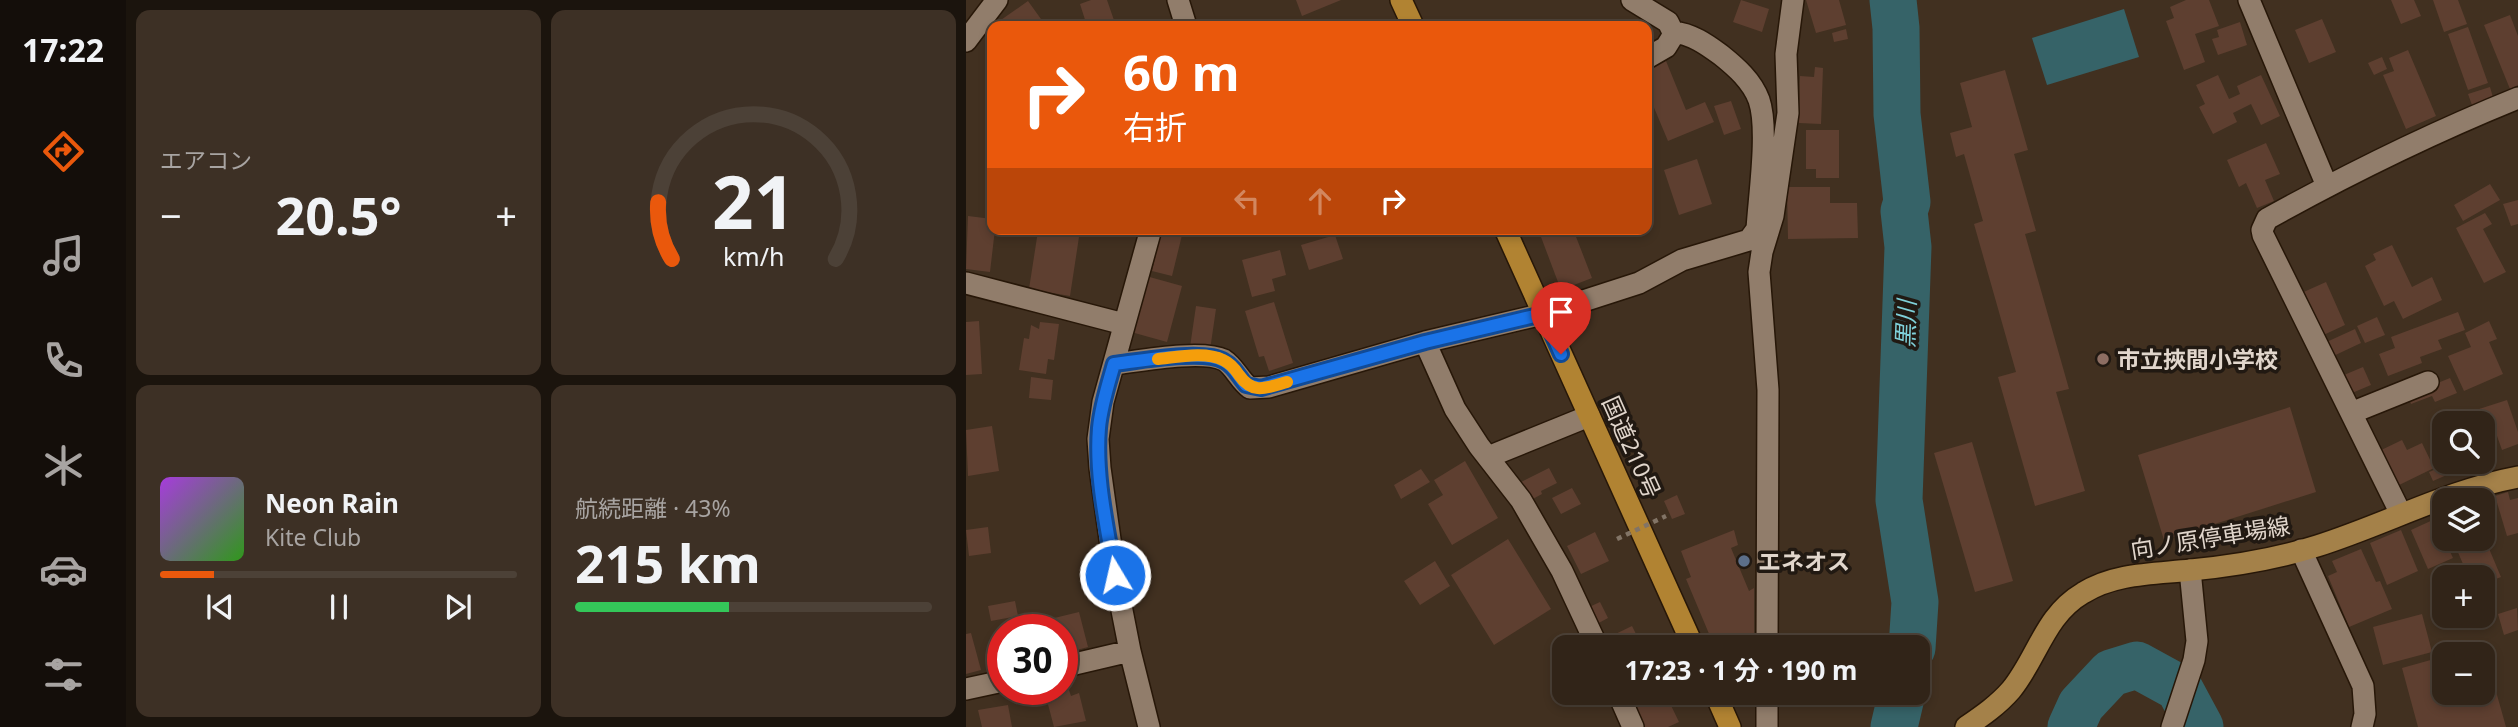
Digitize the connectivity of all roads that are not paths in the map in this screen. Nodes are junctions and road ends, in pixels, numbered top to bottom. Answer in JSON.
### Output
{"nodes":[{"id":1,"x":997,"y":0,"type":"edge"},
{"id":2,"x":1178,"y":0,"type":"edge"},
{"id":3,"x":1401,"y":0,"type":"edge"},
{"id":4,"x":1632,"y":0,"type":"edge"},
{"id":5,"x":1794,"y":0,"type":"edge"},
{"id":6,"x":2249,"y":0,"type":"edge"},
{"id":7,"x":1184,"y":21,"type":"edge"},
{"id":8,"x":1411,"y":21,"type":"edge"},
{"id":9,"x":1673,"y":32,"type":"junction"},
{"id":10,"x":966,"y":41,"type":"edge"},
{"id":11,"x":1652,"y":55,"type":"edge"},
{"id":12,"x":2518,"y":98,"type":"edge"},
{"id":13,"x":2327,"y":186,"type":"junction"},
{"id":14,"x":1150,"y":235,"type":"edge"},
{"id":15,"x":1508,"y":235,"type":"edge"},
{"id":16,"x":1758,"y":241,"type":"junction"},
{"id":17,"x":966,"y":283,"type":"edge"},
{"id":18,"x":1543,"y":314,"type":"junction"},
{"id":19,"x":1124,"y":324,"type":"junction"},
{"id":20,"x":1425,"y":342,"type":"junction"},
{"id":21,"x":1114,"y":364,"type":"junction"},
{"id":22,"x":2428,"y":382,"type":"dead end"},
{"id":23,"x":2351,"y":413,"type":"junction"},
{"id":24,"x":1589,"y":416,"type":"junction"},
{"id":25,"x":1488,"y":457,"type":"junction"},
{"id":26,"x":2518,"y":477,"type":"edge"},
{"id":27,"x":2401,"y":514,"type":"junction"},
{"id":28,"x":2301,"y":550,"type":"junction"},
{"id":29,"x":2190,"y":570,"type":"junction"},
{"id":30,"x":1592,"y":635,"type":"edge"},
{"id":31,"x":1688,"y":635,"type":"edge"},
{"id":32,"x":1767,"y":635,"type":"edge"},
{"id":33,"x":1130,"y":651,"type":"junction"},
{"id":34,"x":1078,"y":663,"type":"edge"},
{"id":35,"x":987,"y":684,"type":"edge"},
{"id":36,"x":966,"y":689,"type":"edge"},
{"id":37,"x":1623,"y":705,"type":"edge"},
{"id":38,"x":1720,"y":705,"type":"edge"},
{"id":39,"x":1767,"y":705,"type":"edge"},
{"id":40,"x":1149,"y":727,"type":"edge"},
{"id":41,"x":1633,"y":727,"type":"edge"},
{"id":42,"x":1730,"y":727,"type":"edge"},
{"id":43,"x":1767,"y":727,"type":"edge"},
{"id":44,"x":1966,"y":727,"type":"edge"},
{"id":45,"x":2172,"y":727,"type":"edge"},
{"id":46,"x":2362,"y":727,"type":"edge"}],
"edges":[{"from":1,"to":10,"type":"street"},
{"from":2,"to":7,"type":"street"},
{"from":3,"to":8,"type":"highway"},
{"from":4,"to":9,"type":"street"},
{"from":5,"to":16,"type":"street"},
{"from":6,"to":13,"type":"street"},
{"from":9,"to":11,"type":"street"},
{"from":9,"to":16,"type":"street"},
{"from":12,"to":13,"type":"street"},
{"from":13,"to":23,"type":"street"},
{"from":14,"to":19,"type":"street"},
{"from":15,"to":18,"type":"highway","name":"国道210号"},
{"from":16,"to":18,"type":"street"},
{"from":16,"to":32,"type":"street"},
{"from":17,"to":19,"type":"street"},
{"from":18,"to":20,"type":"street"},
{"from":18,"to":24,"type":"highway","name":"国道210号"},
{"from":19,"to":21,"type":"street"},
{"from":20,"to":21,"type":"street"},
{"from":20,"to":25,"type":"street"},
{"from":21,"to":33,"type":"street"},
{"from":22,"to":23,"type":"street"},
{"from":23,"to":27,"type":"street"},
{"from":24,"to":25,"type":"street"},
{"from":24,"to":31,"type":"highway","name":"国道210号"},
{"from":25,"to":30,"type":"street"},
{"from":26,"to":27,"type":"main road","name":"向ノ原停車場線"},
{"from":27,"to":28,"type":"main road","name":"向ノ原停車場線"},
{"from":28,"to":29,"type":"main road","name":"向ノ原停車場線"},
{"from":28,"to":46,"type":"street"},
{"from":29,"to":44,"type":"main road","name":"向ノ原停車場線"},
{"from":29,"to":45,"type":"street"},
{"from":33,"to":34,"type":"street"},
{"from":33,"to":40,"type":"street"},
{"from":35,"to":36,"type":"street"},
{"from":37,"to":41,"type":"street"},
{"from":38,"to":42,"type":"highway"},
{"from":39,"to":43,"type":"street"}]}
